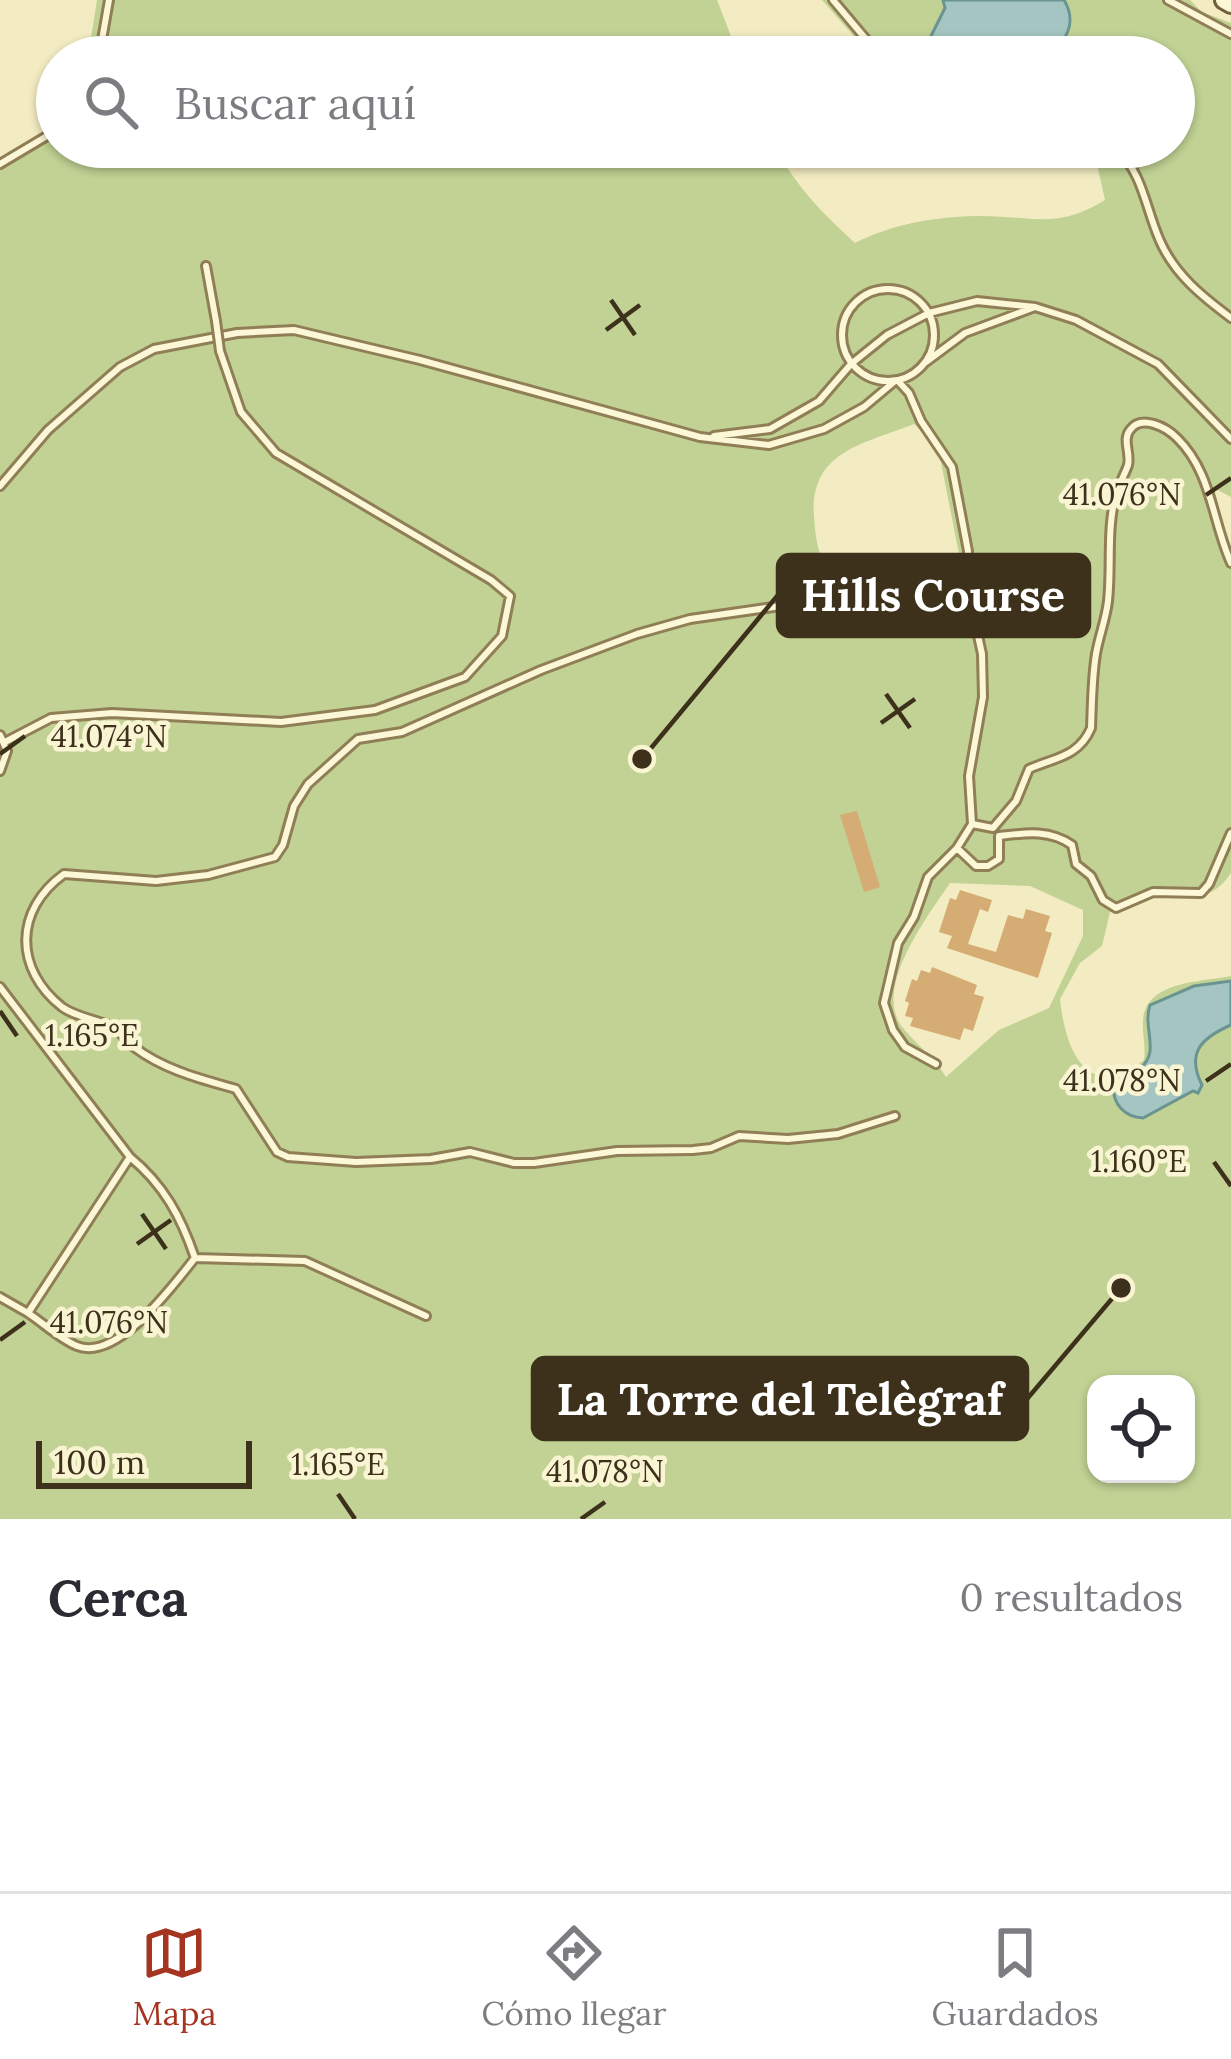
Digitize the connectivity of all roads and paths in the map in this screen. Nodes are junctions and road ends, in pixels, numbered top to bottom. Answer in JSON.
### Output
{"nodes":[{"id":1,"x":110,"y":0,"type":"edge"},
{"id":2,"x":833,"y":0,"type":"edge"},
{"id":3,"x":1168,"y":0,"type":"edge"},
{"id":4,"x":1231,"y":34,"type":"edge"},
{"id":5,"x":104,"y":36,"type":"edge"},
{"id":6,"x":863,"y":36,"type":"edge"},
{"id":7,"x":36,"y":143,"type":"edge"},
{"id":8,"x":0,"y":164,"type":"edge"},
{"id":9,"x":1133,"y":168,"type":"edge"},
{"id":10,"x":206,"y":266,"type":"dead end"},
{"id":11,"x":1035,"y":307,"type":"junction"},
{"id":12,"x":929,"y":313,"type":"junction"},
{"id":13,"x":1231,"y":318,"type":"edge"},
{"id":14,"x":926,"y":362,"type":"junction"},
{"id":15,"x":851,"y":364,"type":"junction"},
{"id":16,"x":896,"y":381,"type":"junction"},
{"id":17,"x":700,"y":437,"type":"junction"},
{"id":18,"x":1231,"y":439,"type":"edge"},
{"id":19,"x":0,"y":486,"type":"edge"},
{"id":20,"x":1231,"y":563,"type":"edge"},
{"id":21,"x":972,"y":614,"type":"junction"},
{"id":22,"x":2,"y":739,"type":"edge"},
{"id":23,"x":0,"y":771,"type":"edge"},
{"id":24,"x":972,"y":824,"type":"junction"},
{"id":25,"x":996,"y":832,"type":"junction"},
{"id":26,"x":1231,"y":833,"type":"edge"},
{"id":27,"x":957,"y":848,"type":"junction"},
{"id":28,"x":0,"y":987,"type":"edge"},
{"id":29,"x":936,"y":1064,"type":"dead end"},
{"id":30,"x":895,"y":1116,"type":"dead end"},
{"id":31,"x":130,"y":1157,"type":"junction"},
{"id":32,"x":195,"y":1258,"type":"junction"},
{"id":33,"x":0,"y":1297,"type":"edge"},
{"id":34,"x":28,"y":1313,"type":"junction"},
{"id":35,"x":426,"y":1316,"type":"dead end"}],
"edges":[{"from":1,"to":5,"type":"lane"},
{"from":2,"to":6,"type":"lane"},
{"from":3,"to":4,"type":"lane"},
{"from":7,"to":8,"type":"lane"},
{"from":9,"to":13,"type":"lane"},
{"from":10,"to":22,"type":"lane","bridge":true},
{"from":11,"to":12,"type":"lane"},
{"from":11,"to":14,"type":"lane"},
{"from":11,"to":18,"type":"lane"},
{"from":12,"to":14,"type":"lane"},
{"from":12,"to":15,"type":"lane"},
{"from":12,"to":15,"type":"lane"},
{"from":14,"to":16,"type":"lane"},
{"from":15,"to":16,"type":"lane"},
{"from":15,"to":17,"type":"lane"},
{"from":16,"to":17,"type":"lane"},
{"from":16,"to":21,"type":"lane"},
{"from":17,"to":19,"type":"lane"},
{"from":20,"to":25,"type":"lane"},
{"from":21,"to":24,"type":"lane"},
{"from":21,"to":30,"type":"lane"},
{"from":22,"to":23,"type":"lane"},
{"from":24,"to":25,"type":"lane"},
{"from":24,"to":27,"type":"lane"},
{"from":25,"to":26,"type":"lane"},
{"from":25,"to":27,"type":"lane"},
{"from":27,"to":29,"type":"lane"},
{"from":28,"to":31,"type":"lane"},
{"from":31,"to":32,"type":"lane"},
{"from":31,"to":34,"type":"lane"},
{"from":32,"to":34,"type":"lane"},
{"from":32,"to":35,"type":"lane"},
{"from":33,"to":34,"type":"lane"}]}
